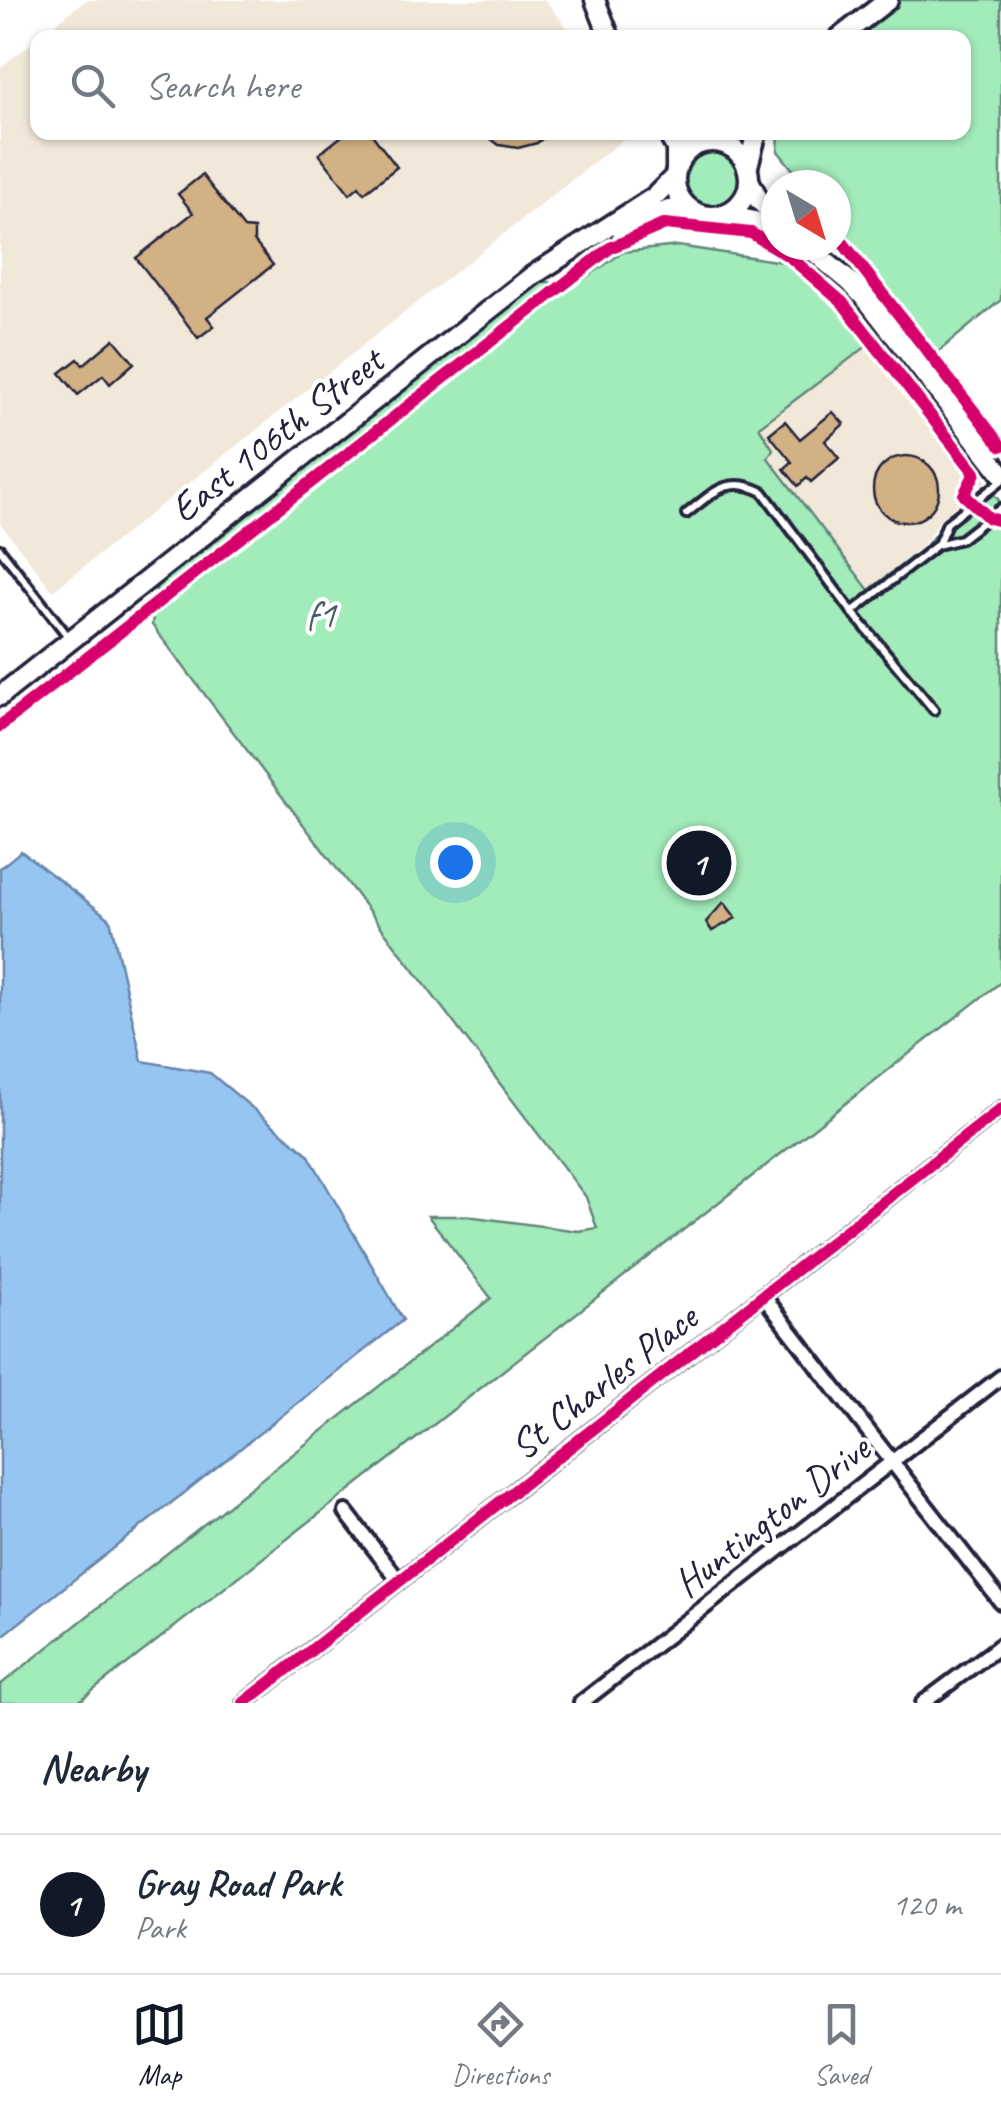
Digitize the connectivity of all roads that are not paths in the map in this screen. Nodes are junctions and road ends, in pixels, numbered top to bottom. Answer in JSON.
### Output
{"nodes":[{"id":1,"x":596,"y":0,"type":"edge"},
{"id":2,"x":888,"y":0,"type":"edge"},
{"id":3,"x":607,"y":30,"type":"edge"},
{"id":4,"x":849,"y":30,"type":"edge"},
{"id":5,"x":671,"y":140,"type":"edge"},
{"id":6,"x":714,"y":140,"type":"edge"},
{"id":7,"x":723,"y":140,"type":"edge"},
{"id":8,"x":755,"y":140,"type":"edge"},
{"id":9,"x":676,"y":173,"type":"junction"},
{"id":10,"x":749,"y":174,"type":"junction"},
{"id":11,"x":761,"y":202,"type":"edge"},
{"id":12,"x":696,"y":212,"type":"junction"},
{"id":13,"x":723,"y":214,"type":"junction"},
{"id":14,"x":761,"y":224,"type":"edge"},
{"id":15,"x":599,"y":234,"type":"junction"},
{"id":16,"x":824,"y":260,"type":"edge"},
{"id":17,"x":1001,"y":472,"type":"edge"},
{"id":18,"x":1001,"y":481,"type":"edge"},
{"id":19,"x":1001,"y":508,"type":"edge"},
{"id":20,"x":686,"y":514,"type":"dead end"},
{"id":21,"x":937,"y":545,"type":"junction"},
{"id":22,"x":0,"y":549,"type":"edge"},
{"id":23,"x":852,"y":612,"type":"junction"},
{"id":24,"x":71,"y":640,"type":"junction"},
{"id":25,"x":0,"y":696,"type":"edge"},
{"id":26,"x":934,"y":710,"type":"dead end"},
{"id":27,"x":1001,"y":1109,"type":"edge"},
{"id":28,"x":764,"y":1297,"type":"junction"},
{"id":29,"x":1001,"y":1378,"type":"edge"},
{"id":30,"x":894,"y":1462,"type":"junction"},
{"id":31,"x":346,"y":1512,"type":"dead end"},
{"id":32,"x":399,"y":1582,"type":"junction"},
{"id":33,"x":1001,"y":1602,"type":"edge"},
{"id":34,"x":1001,"y":1645,"type":"edge"},
{"id":35,"x":244,"y":1703,"type":"edge"},
{"id":36,"x":581,"y":1703,"type":"edge"},
{"id":37,"x":923,"y":1703,"type":"edge"}],
"edges":[{"from":1,"to":3,"type":"street"},
{"from":2,"to":4,"type":"street"},
{"from":5,"to":9,"type":"street"},
{"from":6,"to":9,"type":"street"},
{"from":7,"to":10,"type":"street"},
{"from":8,"to":10,"type":"street"},
{"from":9,"to":12,"type":"street"},
{"from":9,"to":15,"type":"street","name":"East 106th Street"},
{"from":10,"to":11,"type":"street"},
{"from":10,"to":13,"type":"street"},
{"from":12,"to":13,"type":"street"},
{"from":12,"to":15,"type":"street","name":"East 106th Street"},
{"from":13,"to":14,"type":"street"},
{"from":15,"to":24,"type":"street","name":"East 106th Street"},
{"from":16,"to":17,"type":"street"},
{"from":18,"to":21,"type":"lane"},
{"from":19,"to":21,"type":"lane"},
{"from":20,"to":23,"type":"lane"},
{"from":21,"to":23,"type":"lane"},
{"from":22,"to":24,"type":"lane"},
{"from":23,"to":26,"type":"lane"},
{"from":24,"to":25,"type":"street","name":"East 106th Street"},
{"from":27,"to":28,"type":"street","name":"St Charles Place"},
{"from":28,"to":30,"type":"street"},
{"from":28,"to":32,"type":"street","name":"St Charles Place"},
{"from":29,"to":30,"type":"street","name":"Huntington Drive"},
{"from":30,"to":33,"type":"street"},
{"from":30,"to":36,"type":"street","name":"Huntington Drive"},
{"from":31,"to":32,"type":"street"},
{"from":32,"to":35,"type":"street","name":"St Charles Place"},
{"from":34,"to":37,"type":"street"}]}
